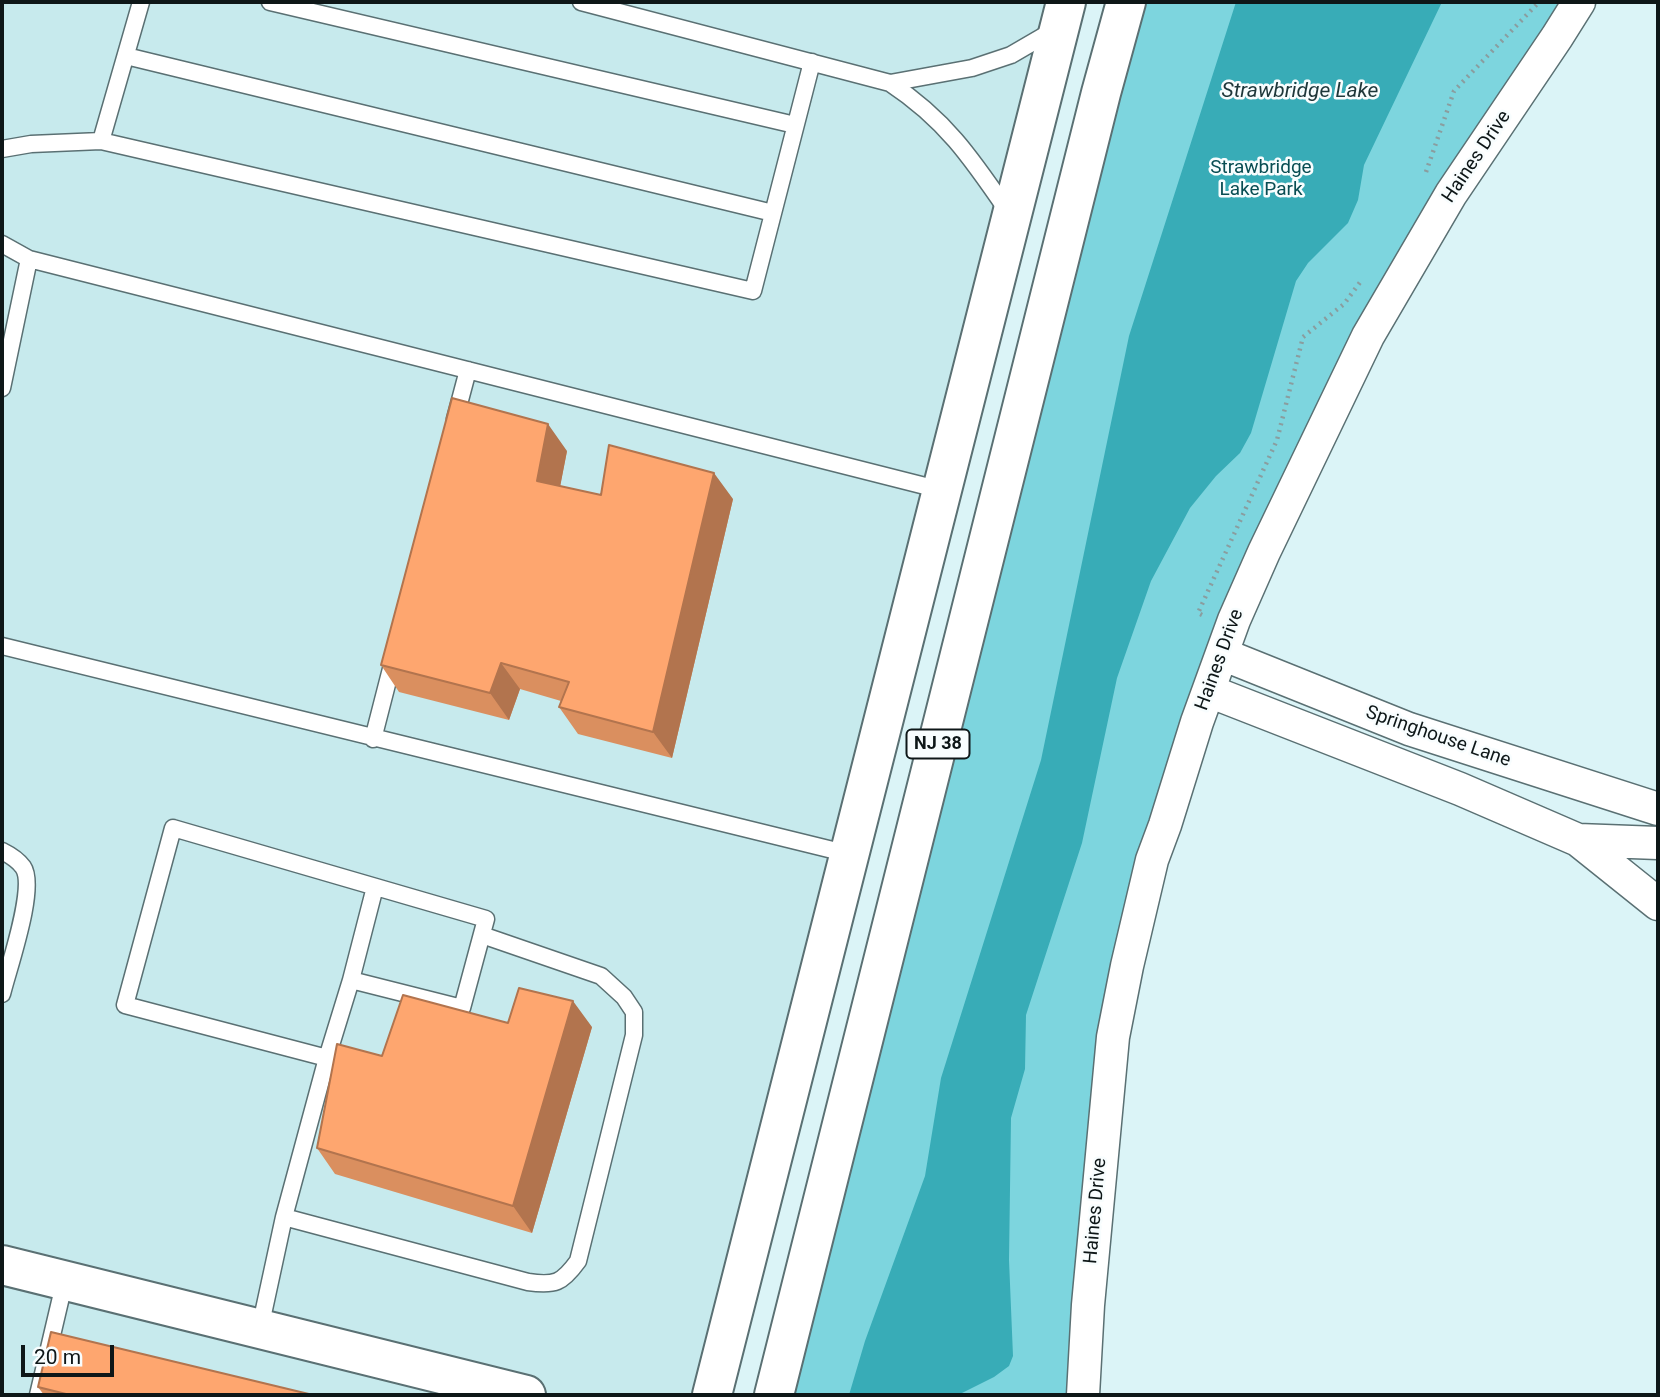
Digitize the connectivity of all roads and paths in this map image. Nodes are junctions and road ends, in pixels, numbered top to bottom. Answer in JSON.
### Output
{"nodes":[{"id":1,"x":141,"y":2,"type":"edge"},
{"id":2,"x":270,"y":2,"type":"edge"},
{"id":3,"x":581,"y":2,"type":"edge"},
{"id":4,"x":1126,"y":2,"type":"edge"},
{"id":5,"x":1579,"y":2,"type":"edge"},
{"id":6,"x":1063,"y":14,"type":"edge"},
{"id":7,"x":125,"y":56,"type":"junction"},
{"id":8,"x":812,"y":62,"type":"junction"},
{"id":9,"x":890,"y":83,"type":"junction"},
{"id":10,"x":795,"y":125,"type":"junction"},
{"id":11,"x":101,"y":141,"type":"junction"},
{"id":12,"x":2,"y":149,"type":"edge"},
{"id":13,"x":773,"y":213,"type":"junction"},
{"id":14,"x":1011,"y":217,"type":"junction"},
{"id":15,"x":2,"y":244,"type":"edge"},
{"id":16,"x":29,"y":259,"type":"junction"},
{"id":17,"x":468,"y":370,"type":"junction"},
{"id":18,"x":2,"y":388,"type":"edge"},
{"id":19,"x":451,"y":436,"type":"edge"},
{"id":20,"x":941,"y":490,"type":"junction"},
{"id":21,"x":2,"y":646,"type":"edge"},
{"id":22,"x":397,"y":646,"type":"edge"},
{"id":23,"x":1222,"y":654,"type":"junction"},
{"id":24,"x":1209,"y":691,"type":"junction"},
{"id":25,"x":373,"y":739,"type":"junction"},
{"id":26,"x":1658,"y":809,"type":"edge"},
{"id":27,"x":1578,"y":840,"type":"junction"},
{"id":28,"x":1658,"y":843,"type":"edge"},
{"id":29,"x":2,"y":850,"type":"edge"},
{"id":30,"x":849,"y":854,"type":"junction"},
{"id":31,"x":375,"y":887,"type":"junction"},
{"id":32,"x":1658,"y":904,"type":"edge"},
{"id":33,"x":482,"y":935,"type":"junction"},
{"id":34,"x":351,"y":980,"type":"junction"},
{"id":35,"x":2,"y":994,"type":"edge"},
{"id":36,"x":327,"y":1058,"type":"junction"},
{"id":37,"x":285,"y":1217,"type":"junction"},
{"id":38,"x":2,"y":1265,"type":"edge"},
{"id":39,"x":65,"y":1280,"type":"junction"},
{"id":40,"x":260,"y":1328,"type":"junction"},
{"id":41,"x":38,"y":1395,"type":"edge"},
{"id":42,"x":526,"y":1395,"type":"edge"},
{"id":43,"x":712,"y":1395,"type":"edge"},
{"id":44,"x":774,"y":1395,"type":"edge"},
{"id":45,"x":1083,"y":1395,"type":"edge"}],
"edges":[{"from":1,"to":7,"type":"lane"},
{"from":2,"to":10,"type":"lane"},
{"from":3,"to":8,"type":"lane"},
{"from":4,"to":44,"type":"main road","number":"NJ 38"},
{"from":5,"to":23,"type":"street","name":"Haines Drive"},
{"from":6,"to":9,"type":"lane"},
{"from":6,"to":14,"type":"main road","number":"NJ 38"},
{"from":7,"to":11,"type":"lane"},
{"from":7,"to":13,"type":"lane"},
{"from":8,"to":9,"type":"lane"},
{"from":8,"to":10,"type":"lane"},
{"from":9,"to":14,"type":"lane"},
{"from":10,"to":13,"type":"lane"},
{"from":11,"to":12,"type":"lane"},
{"from":11,"to":13,"type":"lane"},
{"from":14,"to":20,"type":"main road","number":"NJ 38"},
{"from":15,"to":16,"type":"lane"},
{"from":16,"to":17,"type":"lane"},
{"from":16,"to":18,"type":"lane"},
{"from":17,"to":19,"type":"lane"},
{"from":17,"to":20,"type":"lane"},
{"from":20,"to":30,"type":"main road","number":"NJ 38"},
{"from":21,"to":25,"type":"lane"},
{"from":22,"to":25,"type":"lane"},
{"from":23,"to":24,"type":"street","name":"Haines Drive"},
{"from":23,"to":26,"type":"street","name":"Springhouse Lane"},
{"from":24,"to":27,"type":"street","name":"Springhouse Lane"},
{"from":24,"to":45,"type":"street","name":"Haines Drive"},
{"from":25,"to":30,"type":"lane"},
{"from":27,"to":28,"type":"street","name":"Springhouse Lane"},
{"from":27,"to":32,"type":"street","name":"Springhouse Lane"},
{"from":29,"to":35,"type":"lane"},
{"from":30,"to":43,"type":"main road","number":"NJ 38"},
{"from":31,"to":33,"type":"lane"},
{"from":31,"to":34,"type":"lane"},
{"from":31,"to":36,"type":"lane"},
{"from":33,"to":34,"type":"lane"},
{"from":33,"to":37,"type":"lane"},
{"from":34,"to":36,"type":"lane"},
{"from":36,"to":37,"type":"lane"},
{"from":37,"to":40,"type":"lane"},
{"from":38,"to":39,"type":"main road"},
{"from":39,"to":40,"type":"main road"},
{"from":39,"to":41,"type":"lane"},
{"from":40,"to":42,"type":"main road"}]}
